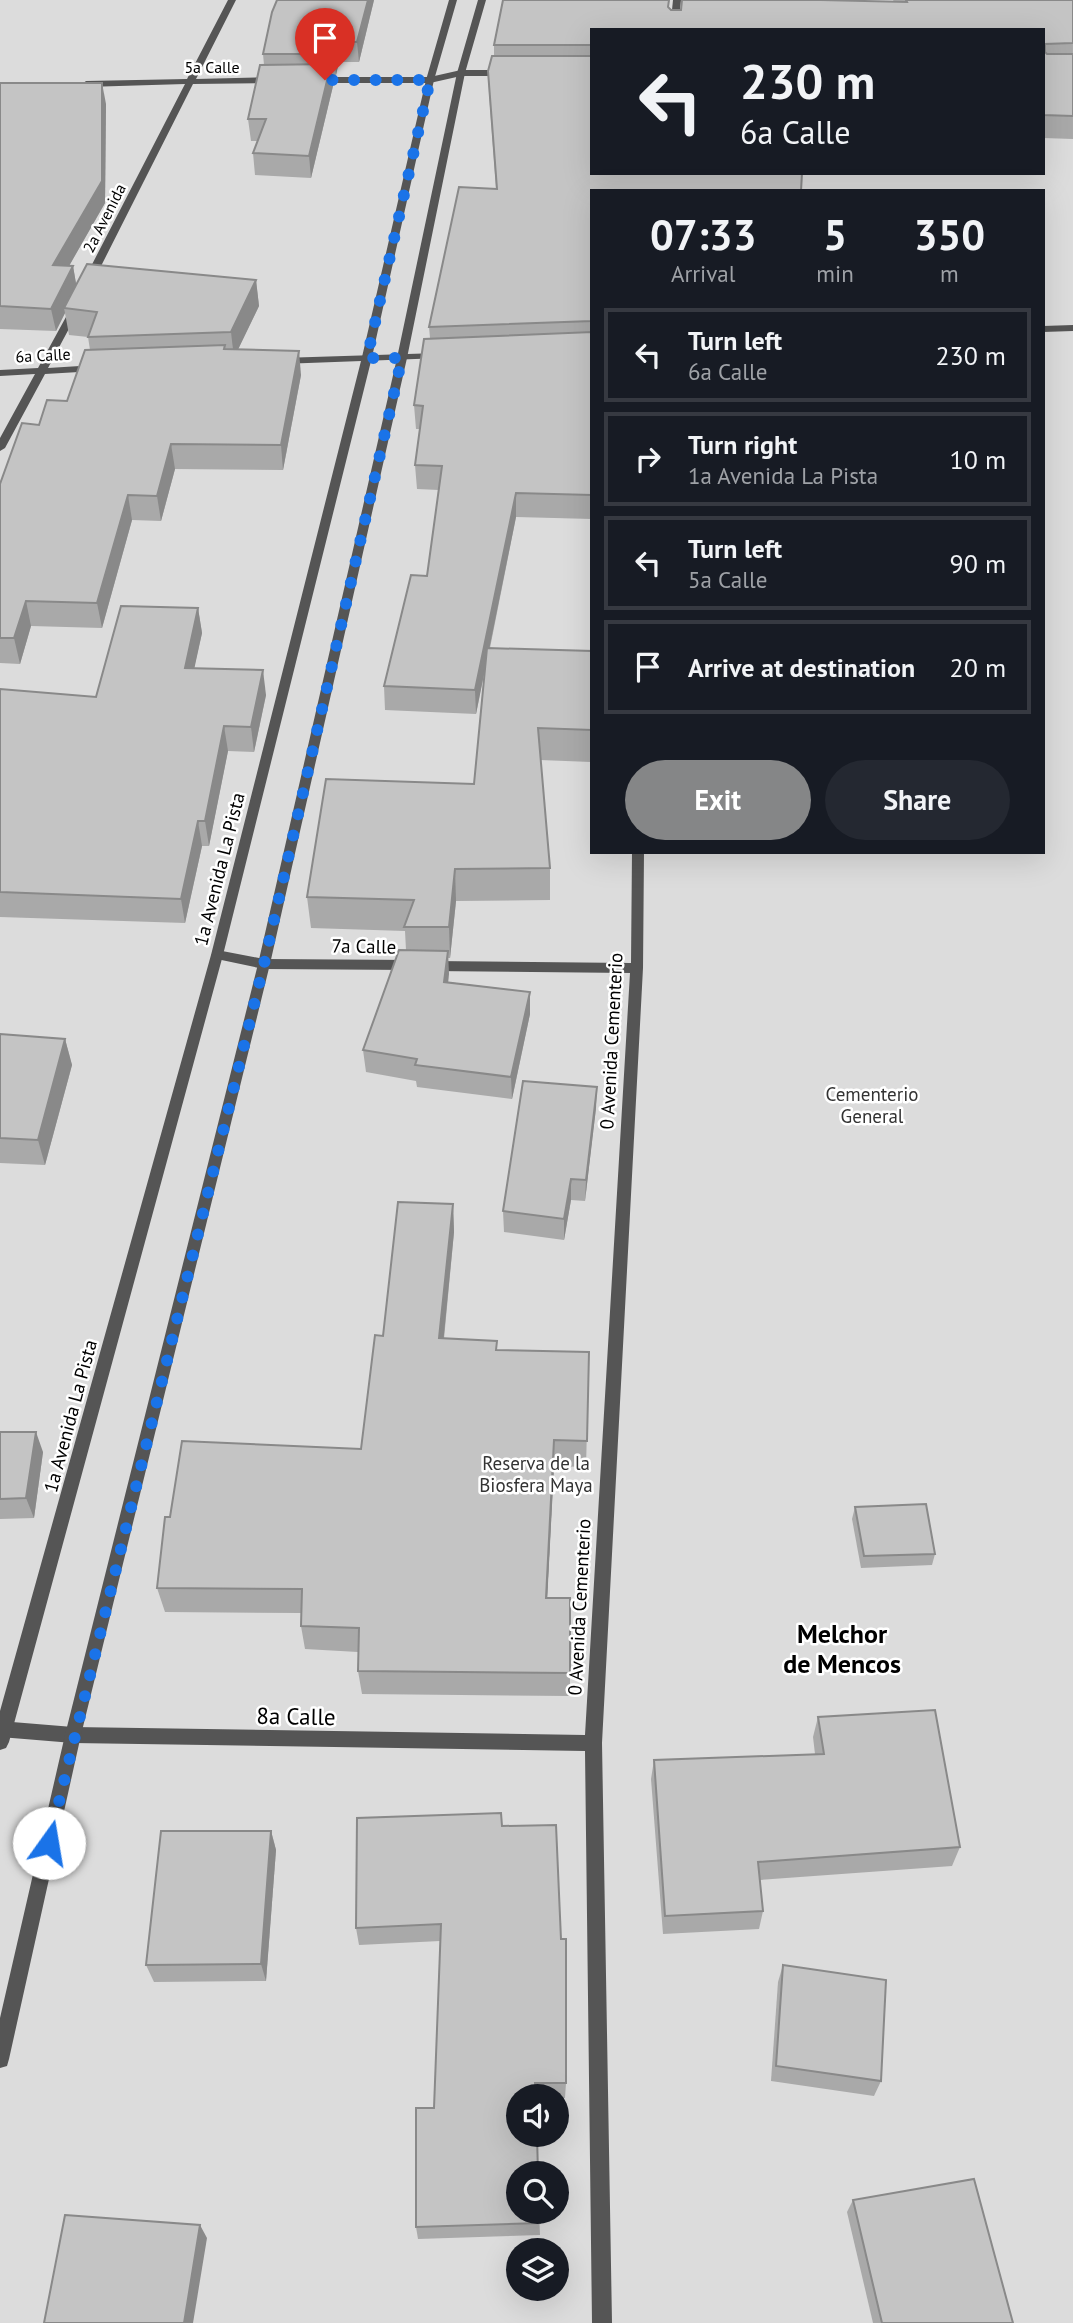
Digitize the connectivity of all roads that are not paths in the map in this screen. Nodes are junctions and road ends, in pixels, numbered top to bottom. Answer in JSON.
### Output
{"nodes":[{"id":1,"x":232,"y":0,"type":"edge"},
{"id":2,"x":453,"y":0,"type":"edge"},
{"id":3,"x":482,"y":0,"type":"edge"},
{"id":4,"x":677,"y":0,"type":"edge"},
{"id":5,"x":674,"y":28,"type":"edge"},
{"id":6,"x":513,"y":73,"type":"edge"},
{"id":7,"x":461,"y":74,"type":"junction"},
{"id":8,"x":193,"y":80,"type":"junction"},
{"id":9,"x":290,"y":80,"type":"edge"},
{"id":10,"x":304,"y":80,"type":"edge"},
{"id":11,"x":430,"y":80,"type":"junction"},
{"id":12,"x":69,"y":84,"type":"edge"},
{"id":13,"x":87,"y":286,"type":"edge"},
{"id":14,"x":80,"y":298,"type":"edge"},
{"id":15,"x":1073,"y":328,"type":"edge"},
{"id":16,"x":1045,"y":329,"type":"edge"},
{"id":17,"x":456,"y":356,"type":"edge"},
{"id":18,"x":367,"y":358,"type":"junction"},
{"id":19,"x":402,"y":358,"type":"junction"},
{"id":20,"x":272,"y":361,"type":"edge"},
{"id":21,"x":111,"y":367,"type":"edge"},
{"id":22,"x":43,"y":370,"type":"junction"},
{"id":23,"x":0,"y":373,"type":"edge"},
{"id":24,"x":0,"y":448,"type":"edge"},
{"id":25,"x":638,"y":854,"type":"edge"},
{"id":26,"x":217,"y":955,"type":"junction"},
{"id":27,"x":264,"y":964,"type":"junction"},
{"id":28,"x":637,"y":968,"type":"junction"},
{"id":29,"x":1,"y":1733,"type":"edge"},
{"id":30,"x":73,"y":1735,"type":"junction"},
{"id":31,"x":593,"y":1743,"type":"junction"},
{"id":32,"x":0,"y":2059,"type":"edge"},
{"id":33,"x":602,"y":2323,"type":"edge"}],
"edges":[{"from":1,"to":8,"type":"street","name":"2a Avenida"},
{"from":2,"to":11,"type":"street","name":"1a Avenida La Pista"},
{"from":3,"to":7,"type":"street"},
{"from":4,"to":5,"type":"street"},
{"from":6,"to":7,"type":"street"},
{"from":7,"to":11,"type":"street"},
{"from":7,"to":19,"type":"street"},
{"from":8,"to":9,"type":"street","name":"5a Calle"},
{"from":8,"to":12,"type":"street","name":"5a Calle"},
{"from":8,"to":13,"type":"street","name":"2a Avenida"},
{"from":10,"to":11,"type":"street"},
{"from":11,"to":18,"type":"street","name":"1a Avenida La Pista"},
{"from":14,"to":22,"type":"street"},
{"from":15,"to":16,"type":"street"},
{"from":17,"to":19,"type":"street"},
{"from":18,"to":19,"type":"street"},
{"from":18,"to":20,"type":"street"},
{"from":18,"to":26,"type":"street","name":"1a Avenida La Pista"},
{"from":19,"to":27,"type":"street"},
{"from":21,"to":22,"type":"street","name":"6a Calle"},
{"from":22,"to":23,"type":"street","name":"6a Calle"},
{"from":22,"to":24,"type":"street"},
{"from":25,"to":28,"type":"street","name":"0 Avenida Cementerio"},
{"from":26,"to":27,"type":"street","name":"7a Calle"},
{"from":26,"to":29,"type":"street","name":"1a Avenida La Pista"},
{"from":27,"to":28,"type":"street","name":"7a Calle"},
{"from":27,"to":30,"type":"street"},
{"from":28,"to":31,"type":"street","name":"0 Avenida Cementerio"},
{"from":29,"to":30,"type":"street","name":"8a Calle"},
{"from":30,"to":31,"type":"street","name":"8a Calle"},
{"from":30,"to":32,"type":"street"},
{"from":31,"to":33,"type":"street","name":"0 Avenida Cementerio"}]}
